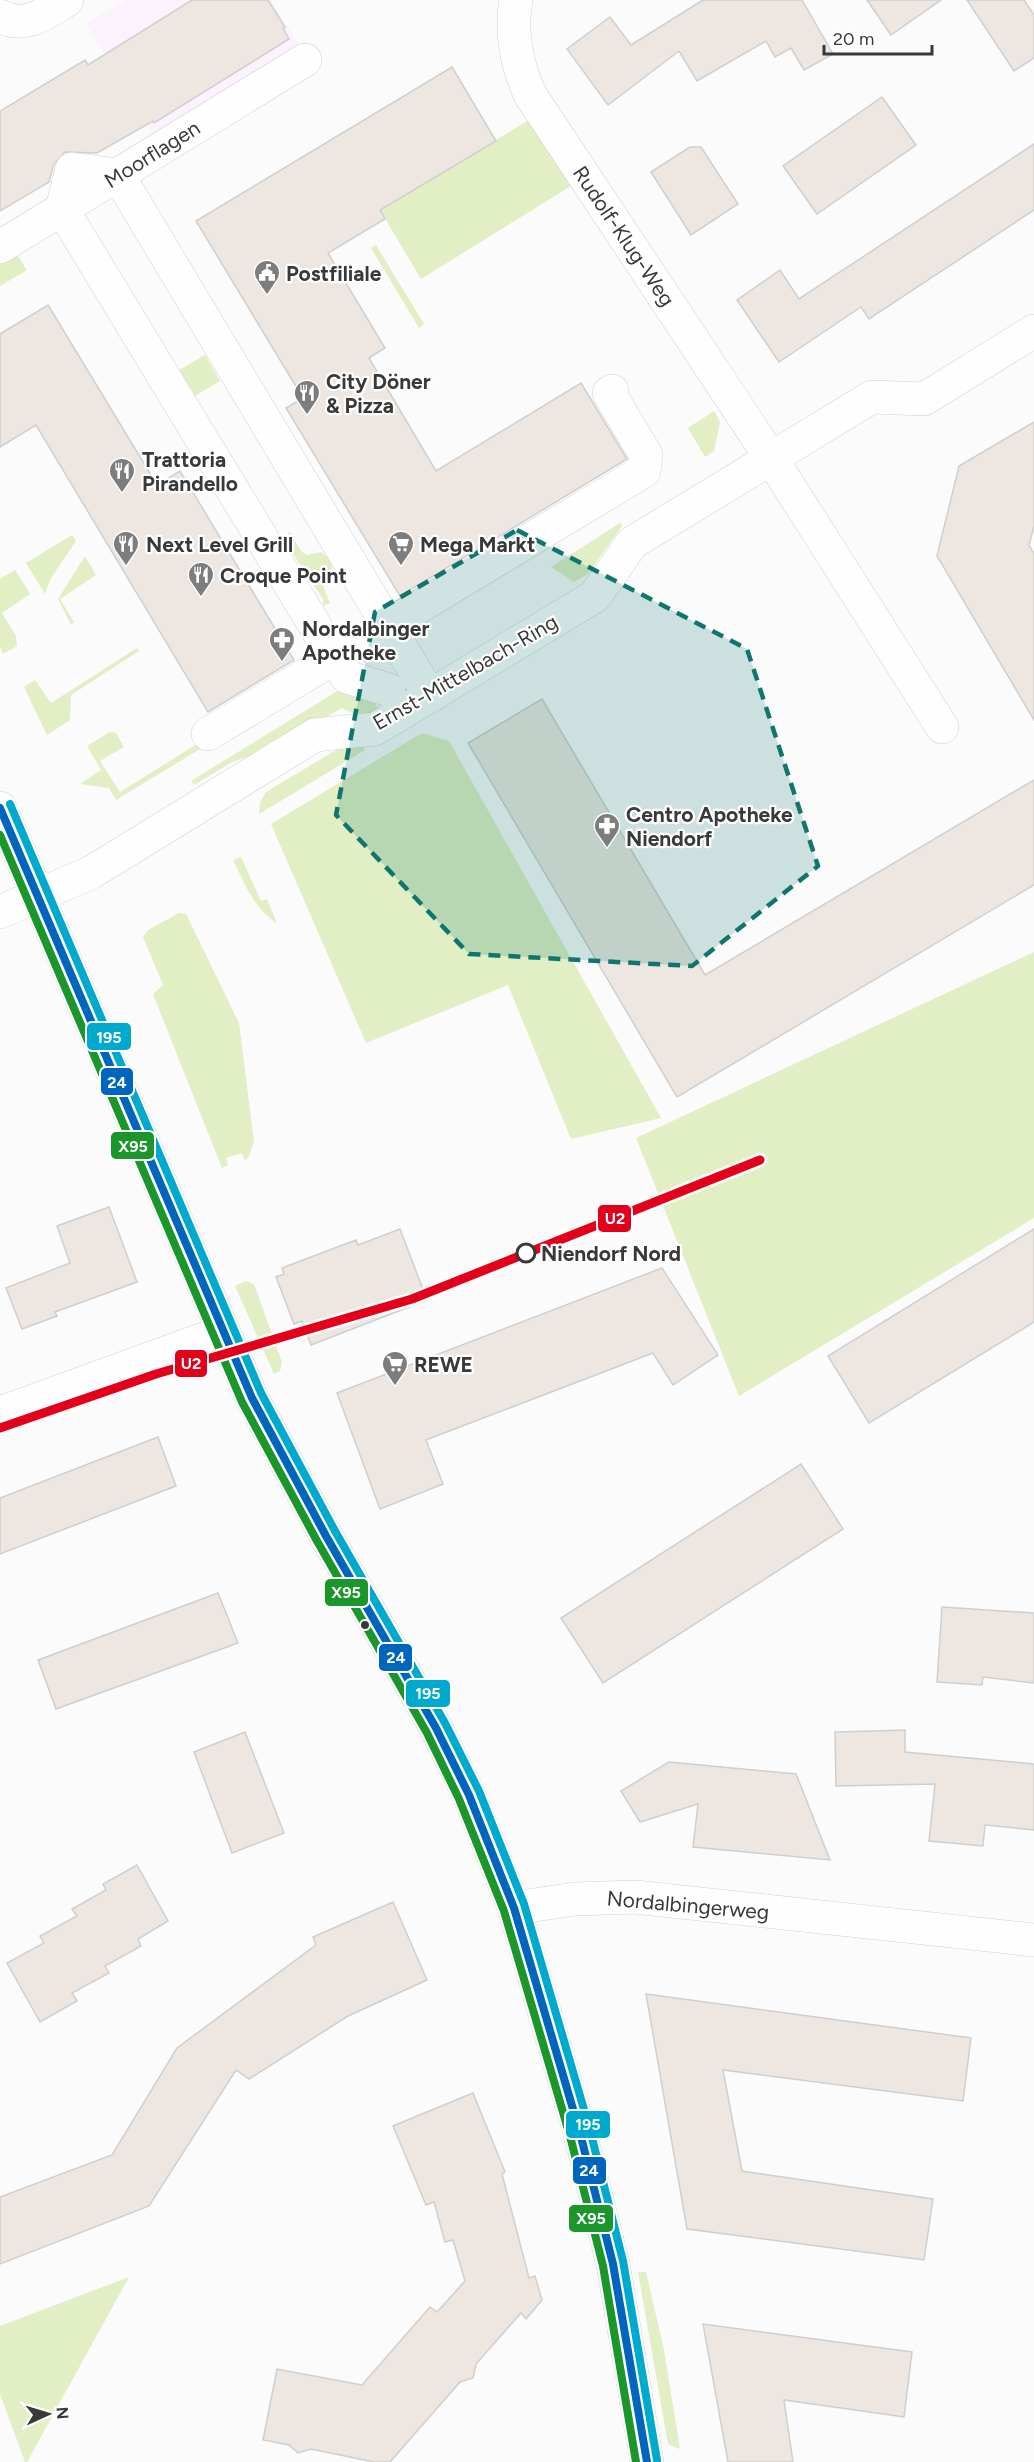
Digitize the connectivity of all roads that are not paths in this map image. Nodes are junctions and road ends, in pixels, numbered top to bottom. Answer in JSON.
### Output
{"nodes":[{"id":1,"x":67,"y":0,"type":"edge"},
{"id":2,"x":516,"y":0,"type":"edge"},
{"id":3,"x":0,"y":16,"type":"edge"},
{"id":4,"x":305,"y":60,"type":"dead end"},
{"id":5,"x":117,"y":175,"type":"junction"},
{"id":6,"x":62,"y":209,"type":"junction"},
{"id":7,"x":0,"y":248,"type":"edge"},
{"id":8,"x":1034,"y":332,"type":"edge"},
{"id":9,"x":614,"y":410,"type":"dead end"},
{"id":10,"x":771,"y":458,"type":"junction"},
{"id":11,"x":387,"y":626,"type":"junction"},
{"id":12,"x":334,"y":657,"type":"junction"},
{"id":13,"x":389,"y":690,"type":"dead end"},
{"id":14,"x":430,"y":696,"type":"junction"},
{"id":15,"x":942,"y":727,"type":"dead end"},
{"id":16,"x":208,"y":734,"type":"dead end"},
{"id":17,"x":0,"y":808,"type":"edge"},
{"id":18,"x":38,"y":896,"type":"junction"},
{"id":19,"x":0,"y":912,"type":"edge"},
{"id":20,"x":223,"y":1332,"type":"junction"},
{"id":21,"x":0,"y":1413,"type":"edge"},
{"id":22,"x":514,"y":1908,"type":"junction"},
{"id":23,"x":1034,"y":1940,"type":"edge"},
{"id":24,"x":648,"y":2462,"type":"edge"}],
"edges":[{"from":1,"to":3,"type":"street"},
{"from":2,"to":10,"type":"street","name":"Rudolf-Klug-Weg"},
{"from":4,"to":5,"type":"street","name":"Moorflagen"},
{"from":5,"to":6,"type":"street","name":"Moorflagen"},
{"from":5,"to":11,"type":"street"},
{"from":6,"to":7,"type":"street","name":"Moorflagen"},
{"from":6,"to":12,"type":"street"},
{"from":8,"to":10,"type":"street","name":"Ernst-Mittelbach-Ring"},
{"from":9,"to":11,"type":"street"},
{"from":10,"to":14,"type":"street","name":"Ernst-Mittelbach-Ring"},
{"from":10,"to":15,"type":"street"},
{"from":11,"to":12,"type":"street"},
{"from":11,"to":14,"type":"street"},
{"from":12,"to":13,"type":"street"},
{"from":12,"to":16,"type":"street"},
{"from":14,"to":18,"type":"street","name":"Ernst-Mittelbach-Ring"},
{"from":17,"to":18,"type":"street"},
{"from":18,"to":19,"type":"street","name":"Ernst-Mittelbach-Ring"},
{"from":18,"to":20,"type":"street"},
{"from":20,"to":21,"type":"street"},
{"from":20,"to":22,"type":"street"},
{"from":22,"to":23,"type":"street","name":"Nordalbingerweg"},
{"from":22,"to":24,"type":"street"}]}
